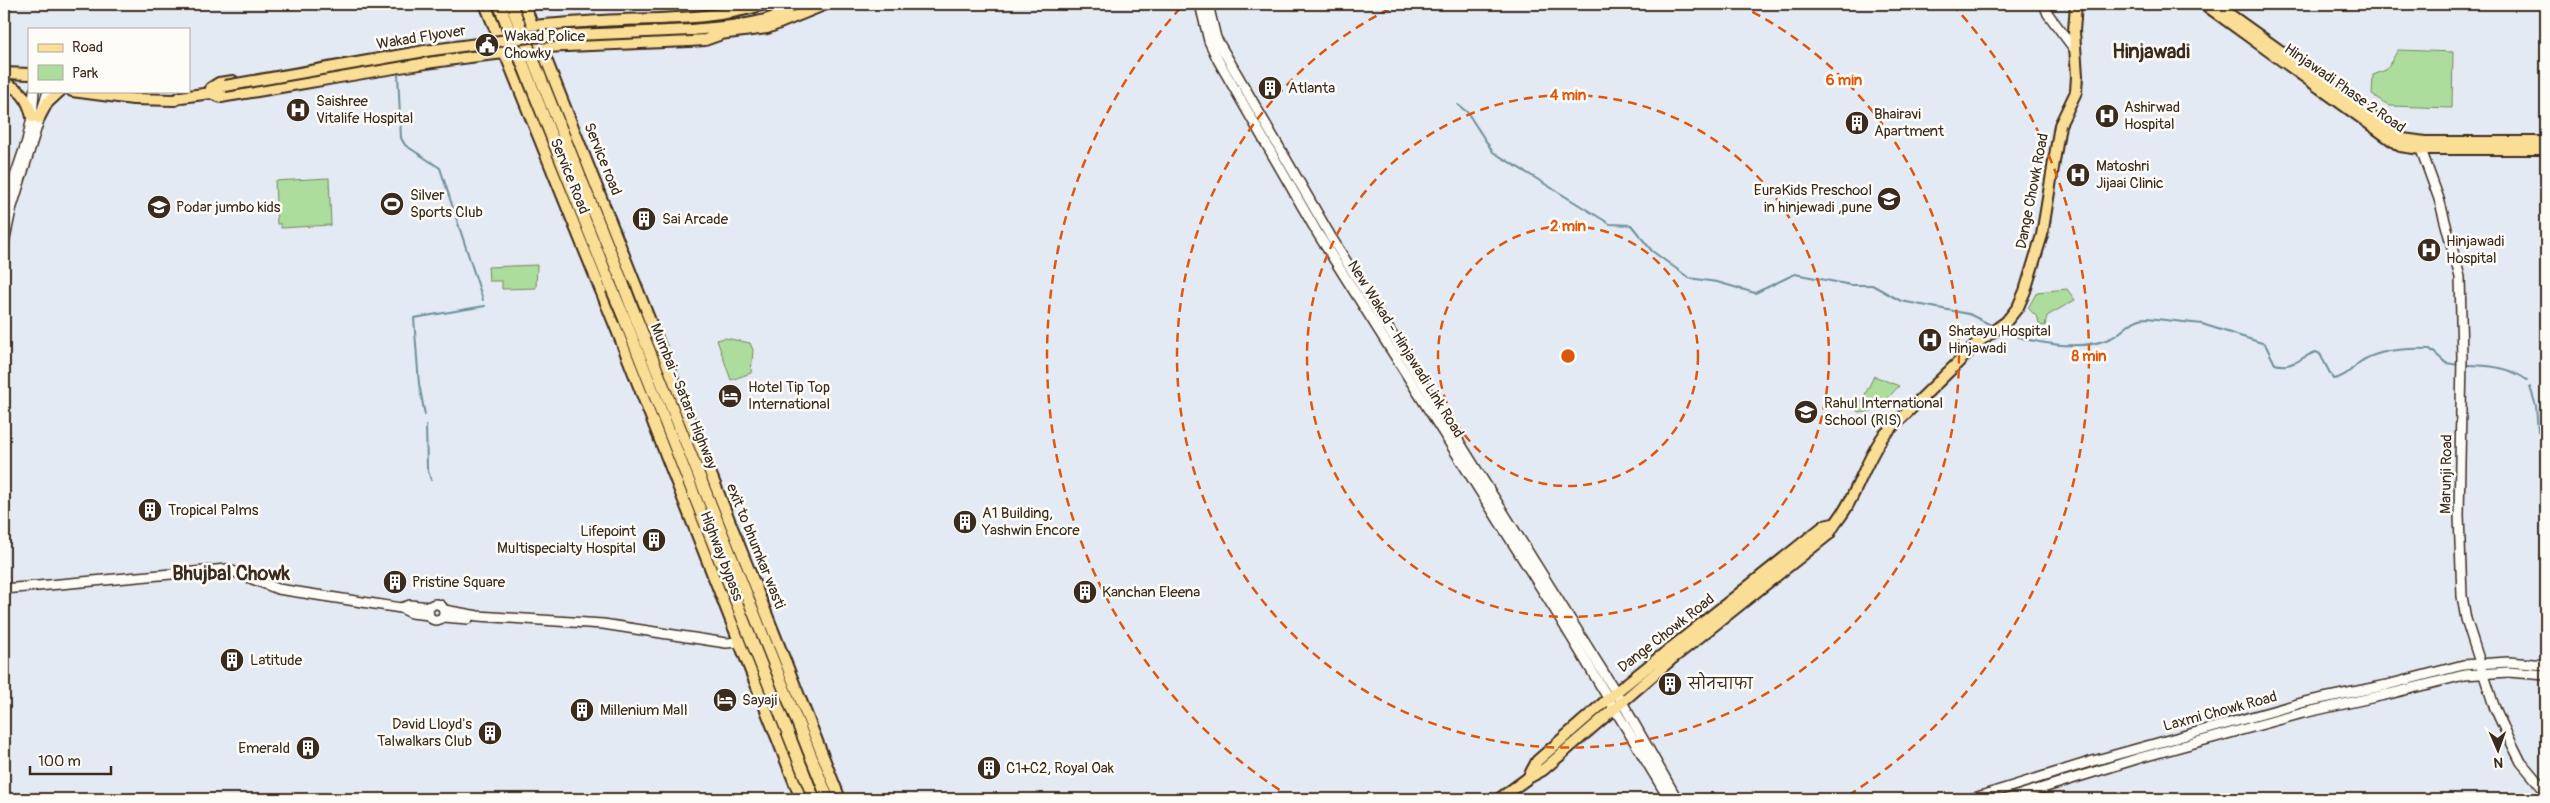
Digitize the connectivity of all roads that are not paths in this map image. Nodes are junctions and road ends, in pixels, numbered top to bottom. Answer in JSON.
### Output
{"nodes":[{"id":1,"x":485,"y":4,"type":"edge"},
{"id":2,"x":499,"y":4,"type":"edge"},
{"id":3,"x":511,"y":4,"type":"edge"},
{"id":4,"x":524,"y":4,"type":"edge"},
{"id":5,"x":765,"y":4,"type":"edge"},
{"id":6,"x":793,"y":4,"type":"edge"},
{"id":7,"x":826,"y":4,"type":"edge"},
{"id":8,"x":1200,"y":4,"type":"edge"},
{"id":9,"x":1208,"y":4,"type":"edge"},
{"id":10,"x":2044,"y":4,"type":"edge"},
{"id":11,"x":2076,"y":4,"type":"edge"},
{"id":12,"x":2204,"y":4,"type":"edge"},
{"id":13,"x":2216,"y":4,"type":"edge"},
{"id":14,"x":533,"y":26,"type":"junction"},
{"id":15,"x":692,"y":32,"type":"junction"},
{"id":16,"x":497,"y":34,"type":"junction"},
{"id":17,"x":719,"y":35,"type":"junction"},
{"id":18,"x":563,"y":46,"type":"junction"},
{"id":19,"x":422,"y":47,"type":"junction"},
{"id":20,"x":542,"y":47,"type":"junction"},
{"id":21,"x":2075,"y":50,"type":"junction"},
{"id":22,"x":517,"y":51,"type":"junction"},
{"id":23,"x":504,"y":53,"type":"junction"},
{"id":24,"x":425,"y":61,"type":"junction"},
{"id":25,"x":548,"y":62,"type":"junction"},
{"id":26,"x":4,"y":73,"type":"edge"},
{"id":27,"x":28,"y":74,"type":"edge"},
{"id":28,"x":4,"y":83,"type":"edge"},
{"id":29,"x":28,"y":87,"type":"edge"},
{"id":30,"x":190,"y":90,"type":"edge"},
{"id":31,"x":212,"y":91,"type":"junction"},
{"id":32,"x":34,"y":92,"type":"edge"},
{"id":33,"x":48,"y":92,"type":"edge"},
{"id":34,"x":59,"y":92,"type":"edge"},
{"id":35,"x":80,"y":92,"type":"edge"},
{"id":36,"x":35,"y":117,"type":"junction"},
{"id":37,"x":2546,"y":142,"type":"edge"},
{"id":38,"x":2420,"y":145,"type":"junction"},
{"id":39,"x":2546,"y":149,"type":"edge"},
{"id":40,"x":4,"y":210,"type":"edge"},
{"id":41,"x":4,"y":243,"type":"edge"},
{"id":42,"x":618,"y":286,"type":"junction"},
{"id":43,"x":645,"y":304,"type":"junction"},
{"id":44,"x":608,"y":310,"type":"junction"},
{"id":45,"x":625,"y":320,"type":"junction"},
{"id":46,"x":1402,"y":360,"type":"junction"},
{"id":47,"x":4,"y":589,"type":"edge"},
{"id":48,"x":1749,"y":592,"type":"junction"},
{"id":49,"x":430,"y":611,"type":"junction"},
{"id":50,"x":443,"y":614,"type":"junction"},
{"id":51,"x":739,"y":642,"type":"junction"},
{"id":52,"x":2481,"y":662,"type":"junction"},
{"id":53,"x":2546,"y":665,"type":"edge"},
{"id":54,"x":2484,"y":672,"type":"junction"},
{"id":55,"x":2546,"y":675,"type":"edge"},
{"id":56,"x":1612,"y":696,"type":"junction"},
{"id":57,"x":2328,"y":697,"type":"junction"},
{"id":58,"x":1618,"y":705,"type":"junction"},
{"id":59,"x":2329,"y":707,"type":"junction"},
{"id":60,"x":2203,"y":730,"type":"junction"},
{"id":61,"x":2206,"y":740,"type":"junction"},
{"id":62,"x":2070,"y":768,"type":"junction"},
{"id":63,"x":1528,"y":778,"type":"junction"},
{"id":64,"x":2073,"y":778,"type":"junction"},
{"id":65,"x":2546,"y":792,"type":"edge"},
{"id":66,"x":801,"y":799,"type":"edge"},
{"id":67,"x":814,"y":799,"type":"edge"},
{"id":68,"x":828,"y":799,"type":"edge"},
{"id":69,"x":840,"y":799,"type":"edge"},
{"id":70,"x":1499,"y":799,"type":"edge"},
{"id":71,"x":1669,"y":799,"type":"edge"},
{"id":72,"x":1677,"y":799,"type":"edge"},
{"id":73,"x":1971,"y":799,"type":"edge"},
{"id":74,"x":2007,"y":799,"type":"edge"}],
"edges":[{"from":1,"to":16,"type":"main road","name":"Service Road"},
{"from":2,"to":22,"type":"highway","name":"Mumbai - Satara Highway"},
{"from":3,"to":42,"type":"highway","name":"Mumbai - Satara Highway"},
{"from":4,"to":14,"type":"main road","name":"Service road"},
{"from":5,"to":14,"type":"main road"},
{"from":6,"to":15,"type":"main road","name":"Wakad Flyover"},
{"from":7,"to":17,"type":"main road"},
{"from":8,"to":46,"type":"main road","name":"New Wakad - Hinjawadi Link Road"},
{"from":9,"to":46,"type":"main road","name":"New Wakad - Hinjawadi Link Road"},
{"from":10,"to":21,"type":"main road"},
{"from":11,"to":21,"type":"main road","name":"Dange Chowk Road"},
{"from":12,"to":38,"type":"main road","name":"Hinjawadi Phase 2 Road"},
{"from":13,"to":38,"type":"main road","name":"Hinjawadi Phase 2 Road"},
{"from":14,"to":20,"type":"main road","name":"Service road"},
{"from":15,"to":17,"type":"main road","name":"Wakad Flyover"},
{"from":15,"to":31,"type":"main road","name":"Wakad Flyover","bridge":true},
{"from":16,"to":19,"type":"main road"},
{"from":16,"to":23,"type":"main road","name":"Service Road"},
{"from":17,"to":18,"type":"main road"},
{"from":18,"to":20,"type":"main road"},
{"from":18,"to":25,"type":"main road"},
{"from":19,"to":24,"type":"main road"},
{"from":19,"to":31,"type":"main road"},
{"from":20,"to":25,"type":"main road","name":"Service road"},
{"from":21,"to":48,"type":"main road","name":"Dange Chowk Road"},
{"from":22,"to":23,"type":"highway"},
{"from":22,"to":42,"type":"highway","name":"Mumbai - Satara Highway"},
{"from":23,"to":24,"type":"main road"},
{"from":23,"to":44,"type":"main road","name":"Service Road"},
{"from":24,"to":31,"type":"main road"},
{"from":25,"to":43,"type":"main road","name":"Service road"},
{"from":26,"to":27,"type":"main road"},
{"from":28,"to":29,"type":"main road"},
{"from":28,"to":36,"type":"main road"},
{"from":30,"to":31,"type":"main road"},
{"from":31,"to":35,"type":"main road"},
{"from":32,"to":36,"type":"main road"},
{"from":33,"to":36,"type":"main road"},
{"from":34,"to":36,"type":"main road"},
{"from":36,"to":40,"type":"main road"},
{"from":36,"to":41,"type":"main road"},
{"from":37,"to":38,"type":"main road","name":"Hinjawadi Phase 2 Road"},
{"from":38,"to":39,"type":"main road","name":"Hinjawadi Phase 2 Road"},
{"from":38,"to":52,"type":"main road","name":"Marunji Road"},
{"from":42,"to":45,"type":"highway","name":"Mumbai - Satara Highway","bridge":true},
{"from":43,"to":44,"type":"main road"},
{"from":43,"to":69,"type":"main road","name":"exit to bhumkar wasti"},
{"from":44,"to":45,"type":"main road","name":"Service Road"},
{"from":45,"to":51,"type":"main road","name":"Highway bypass"},
{"from":45,"to":67,"type":"highway","name":"Mumbai - Satara Highway"},
{"from":45,"to":68,"type":"highway","name":"Mumbai - Satara Highway"},
{"from":46,"to":56,"type":"main road","name":"New Wakad - Hinjawadi Link Road"},
{"from":47,"to":49,"type":"main road"},
{"from":48,"to":56,"type":"main road","name":"Dange Chowk Road"},
{"from":48,"to":58,"type":"main road","name":"Dange Chowk Road"},
{"from":49,"to":50,"type":"main road"},
{"from":49,"to":50,"type":"main road"},
{"from":50,"to":51,"type":"main road"},
{"from":51,"to":66,"type":"main road","name":"Highway bypass"},
{"from":52,"to":53,"type":"main road","name":"Laxmi Chowk Road"},
{"from":52,"to":54,"type":"main road","name":"Marunji Road"},
{"from":52,"to":57,"type":"main road","name":"Laxmi Chowk Road"},
{"from":54,"to":55,"type":"main road","name":"Laxmi Chowk Road"},
{"from":54,"to":59,"type":"main road","name":"Laxmi Chowk Road"},
{"from":54,"to":65,"type":"main road","name":"Marunji Road"},
{"from":56,"to":58,"type":"main road","name":"New Wakad - Hinjawadi Link Road"},
{"from":56,"to":63,"type":"main road","name":"Dange Chowk Road"},
{"from":57,"to":59,"type":"main road"},
{"from":57,"to":60,"type":"main road","name":"Laxmi Chowk Road"},
{"from":58,"to":63,"type":"main road","name":"Dange Chowk Road"},
{"from":58,"to":71,"type":"main road"},
{"from":58,"to":72,"type":"main road"},
{"from":59,"to":61,"type":"main road","name":"Laxmi Chowk Road"},
{"from":60,"to":61,"type":"main road"},
{"from":60,"to":62,"type":"main road","name":"Laxmi Chowk Road"},
{"from":61,"to":64,"type":"main road","name":"Laxmi Chowk Road"},
{"from":62,"to":64,"type":"main road"},
{"from":62,"to":73,"type":"main road","name":"Laxmi Chowk Road"},
{"from":63,"to":70,"type":"main road","name":"Dange Chowk Road"},
{"from":64,"to":74,"type":"main road","name":"Laxmi Chowk Road"}]}
